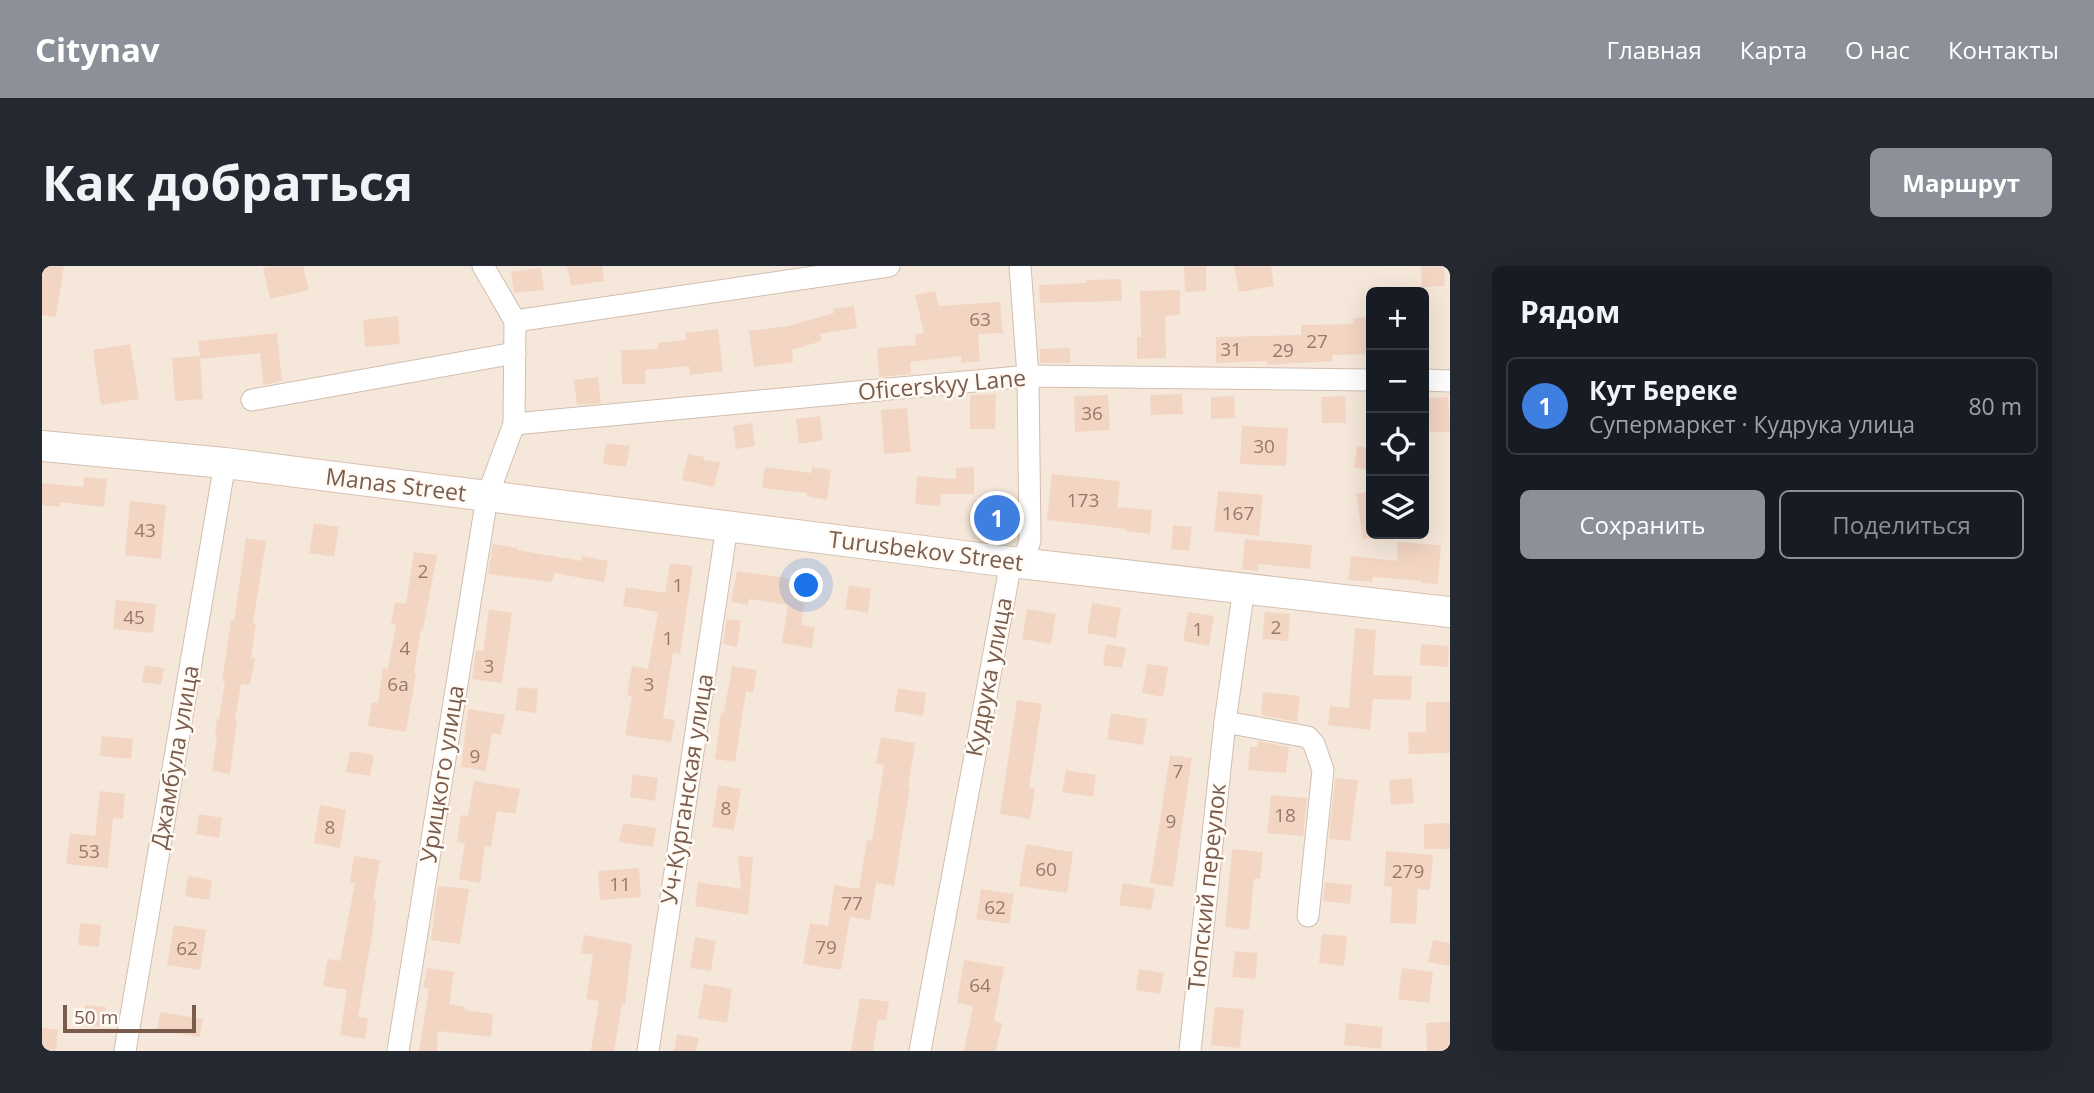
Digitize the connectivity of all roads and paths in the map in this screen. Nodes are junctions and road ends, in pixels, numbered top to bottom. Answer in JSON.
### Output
{"nodes":[{"id":1,"x":483,"y":266,"type":"edge"},
{"id":2,"x":889,"y":266,"type":"edge"},
{"id":3,"x":1020,"y":266,"type":"edge"},
{"id":4,"x":515,"y":321,"type":"junction"},
{"id":5,"x":515,"y":354,"type":"junction"},
{"id":6,"x":1028,"y":376,"type":"junction"},
{"id":7,"x":1366,"y":380,"type":"edge"},
{"id":8,"x":1429,"y":380,"type":"edge"},
{"id":9,"x":1450,"y":381,"type":"edge"},
{"id":10,"x":252,"y":400,"type":"dead end"},
{"id":11,"x":514,"y":424,"type":"junction"},
{"id":12,"x":42,"y":446,"type":"edge"},
{"id":13,"x":225,"y":463,"type":"junction"},
{"id":14,"x":486,"y":497,"type":"junction"},
{"id":15,"x":727,"y":526,"type":"junction"},
{"id":16,"x":1011,"y":562,"type":"junction"},
{"id":17,"x":1244,"y":588,"type":"junction"},
{"id":18,"x":1450,"y":612,"type":"edge"},
{"id":19,"x":1225,"y":722,"type":"junction"},
{"id":20,"x":1308,"y":916,"type":"dead end"},
{"id":21,"x":125,"y":1051,"type":"edge"},
{"id":22,"x":398,"y":1051,"type":"edge"},
{"id":23,"x":648,"y":1051,"type":"edge"},
{"id":24,"x":920,"y":1051,"type":"edge"},
{"id":25,"x":1190,"y":1051,"type":"edge"}],
"edges":[{"from":1,"to":4,"type":"street"},
{"from":2,"to":4,"type":"street"},
{"from":3,"to":6,"type":"street","name":"Кудрука улица"},
{"from":4,"to":5,"type":"street","name":"Manas Street"},
{"from":5,"to":10,"type":"street"},
{"from":5,"to":11,"type":"street","name":"Manas Street"},
{"from":6,"to":7,"type":"street","name":"Oficerskyy Lane"},
{"from":6,"to":11,"type":"street","name":"Oficerskyy Lane"},
{"from":6,"to":16,"type":"street","name":"Кудрука улица"},
{"from":8,"to":9,"type":"street"},
{"from":11,"to":14,"type":"street","name":"Manas Street"},
{"from":12,"to":13,"type":"street","name":"Manas Street"},
{"from":13,"to":14,"type":"street","name":"Manas Street"},
{"from":13,"to":21,"type":"street","name":"Джамбула улица"},
{"from":14,"to":15,"type":"street","name":"Turusbekov Street"},
{"from":14,"to":22,"type":"street","name":"Урицкого улица"},
{"from":15,"to":16,"type":"street","name":"Turusbekov Street"},
{"from":15,"to":23,"type":"street","name":"Уч-Курганская улица"},
{"from":16,"to":17,"type":"street","name":"Turusbekov Street"},
{"from":16,"to":24,"type":"street","name":"Кудрука улица"},
{"from":17,"to":18,"type":"street","name":"Turusbekov Street"},
{"from":17,"to":19,"type":"street","name":"Тюпский переулок"},
{"from":19,"to":20,"type":"street"},
{"from":19,"to":25,"type":"street","name":"Тюпский переулок"}]}
